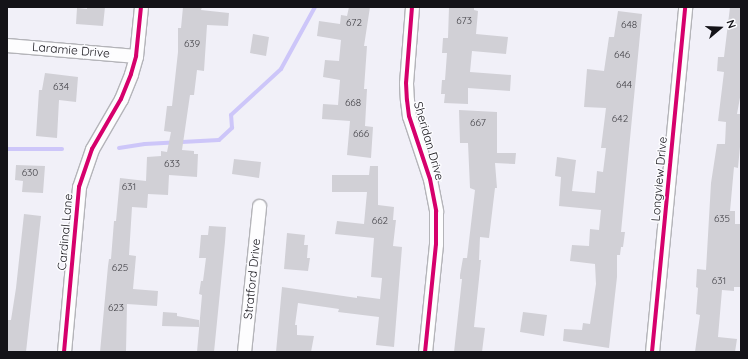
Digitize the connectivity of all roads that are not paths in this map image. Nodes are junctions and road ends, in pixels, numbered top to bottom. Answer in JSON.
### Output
{"nodes":[{"id":1,"x":141,"y":7,"type":"edge"},
{"id":2,"x":412,"y":7,"type":"edge"},
{"id":3,"x":685,"y":7,"type":"edge"},
{"id":4,"x":7,"y":45,"type":"edge"},
{"id":5,"x":136,"y":56,"type":"junction"},
{"id":6,"x":259,"y":206,"type":"dead end"},
{"id":7,"x":64,"y":352,"type":"edge"},
{"id":8,"x":244,"y":352,"type":"edge"},
{"id":9,"x":425,"y":352,"type":"edge"},
{"id":10,"x":652,"y":352,"type":"edge"}],
"edges":[{"from":1,"to":5,"type":"street","name":"Cardinal Lane"},
{"from":2,"to":9,"type":"street","name":"Sheridan Drive"},
{"from":3,"to":10,"type":"street","name":"Longview Drive"},
{"from":4,"to":5,"type":"street","name":"Laramie Drive"},
{"from":5,"to":7,"type":"street","name":"Cardinal Lane"},
{"from":6,"to":8,"type":"street","name":"Stratford Drive"}]}
